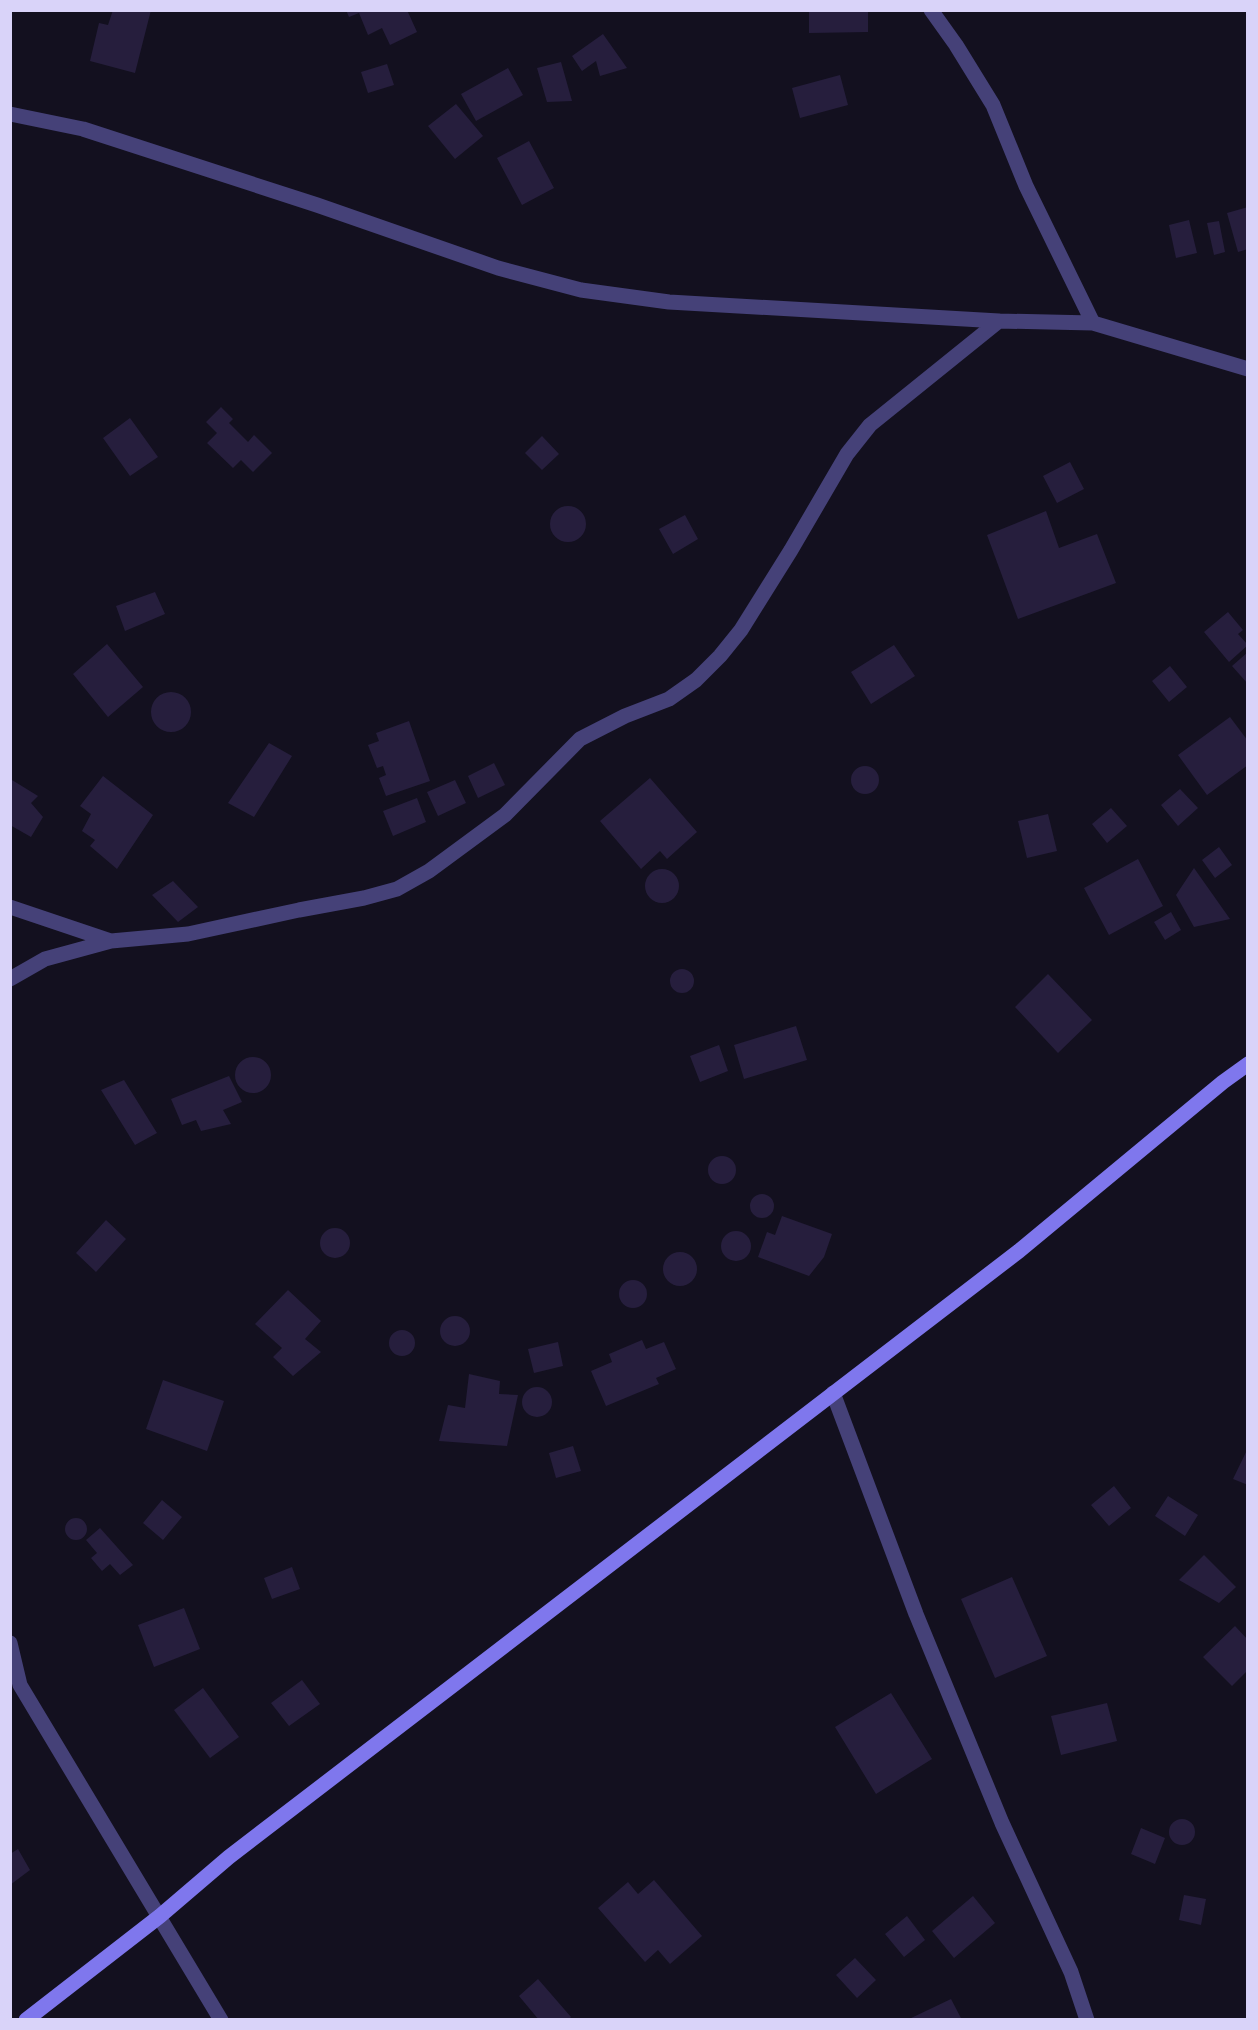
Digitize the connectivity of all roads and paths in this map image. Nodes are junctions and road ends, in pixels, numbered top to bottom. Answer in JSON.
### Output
{"nodes":[{"id":1,"x":931,"y":10,"type":"edge"},
{"id":2,"x":10,"y":114,"type":"edge"},
{"id":3,"x":999,"y":321,"type":"junction"},
{"id":4,"x":1093,"y":323,"type":"junction"},
{"id":5,"x":1248,"y":369,"type":"edge"},
{"id":6,"x":10,"y":907,"type":"edge"},
{"id":7,"x":111,"y":941,"type":"junction"},
{"id":8,"x":10,"y":979,"type":"edge"},
{"id":9,"x":1248,"y":1064,"type":"edge"},
{"id":10,"x":833,"y":1393,"type":"junction"},
{"id":11,"x":10,"y":1643,"type":"edge"},
{"id":12,"x":15,"y":1683,"type":"edge"},
{"id":13,"x":160,"y":1916,"type":"junction"},
{"id":14,"x":216,"y":2017,"type":"edge"},
{"id":15,"x":26,"y":2019,"type":"edge"},
{"id":16,"x":1088,"y":2019,"type":"edge"}],
"edges":[{"from":1,"to":4,"type":"street"},
{"from":2,"to":3,"type":"street"},
{"from":3,"to":4,"type":"street"},
{"from":3,"to":7,"type":"street"},
{"from":4,"to":5,"type":"street"},
{"from":6,"to":7,"type":"street"},
{"from":7,"to":8,"type":"street"},
{"from":9,"to":10,"type":"street"},
{"from":10,"to":13,"type":"street"},
{"from":10,"to":16,"type":"street"},
{"from":11,"to":12,"type":"street"},
{"from":12,"to":13,"type":"street"},
{"from":13,"to":14,"type":"street"},
{"from":13,"to":15,"type":"street"}]}
